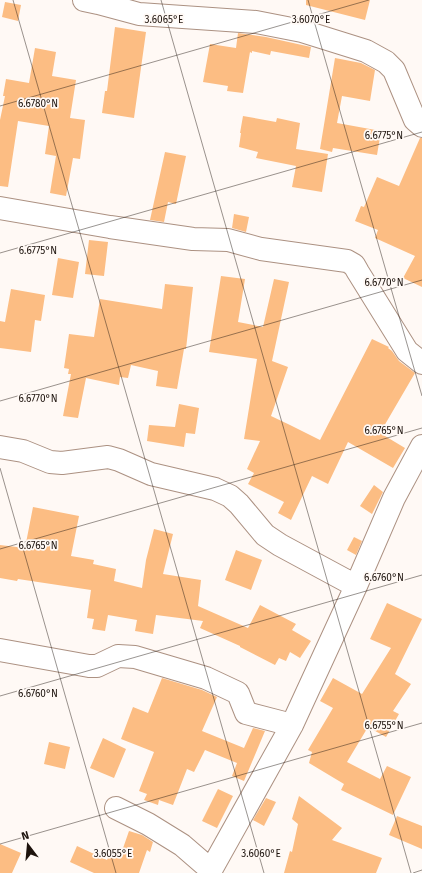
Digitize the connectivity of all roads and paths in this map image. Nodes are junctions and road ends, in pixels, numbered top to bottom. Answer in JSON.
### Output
{"nodes":[{"id":1,"x":84,"y":0,"type":"edge"},
{"id":2,"x":167,"y":8,"type":"edge"},
{"id":3,"x":422,"y":126,"type":"edge"},
{"id":4,"x":0,"y":208,"type":"edge"},
{"id":5,"x":422,"y":363,"type":"edge"},
{"id":6,"x":0,"y":447,"type":"edge"},
{"id":7,"x":421,"y":449,"type":"edge"},
{"id":8,"x":356,"y":586,"type":"junction"},
{"id":9,"x":0,"y":650,"type":"edge"},
{"id":10,"x":292,"y":725,"type":"junction"},
{"id":11,"x":116,"y":808,"type":"dead end"},
{"id":12,"x":211,"y":871,"type":"edge"}],
"edges":[{"from":1,"to":2,"type":"street"},
{"from":2,"to":3,"type":"street"},
{"from":4,"to":5,"type":"street"},
{"from":6,"to":8,"type":"street"},
{"from":7,"to":8,"type":"street"},
{"from":8,"to":10,"type":"street"},
{"from":9,"to":10,"type":"street"},
{"from":10,"to":12,"type":"street"},
{"from":11,"to":12,"type":"street"}]}
